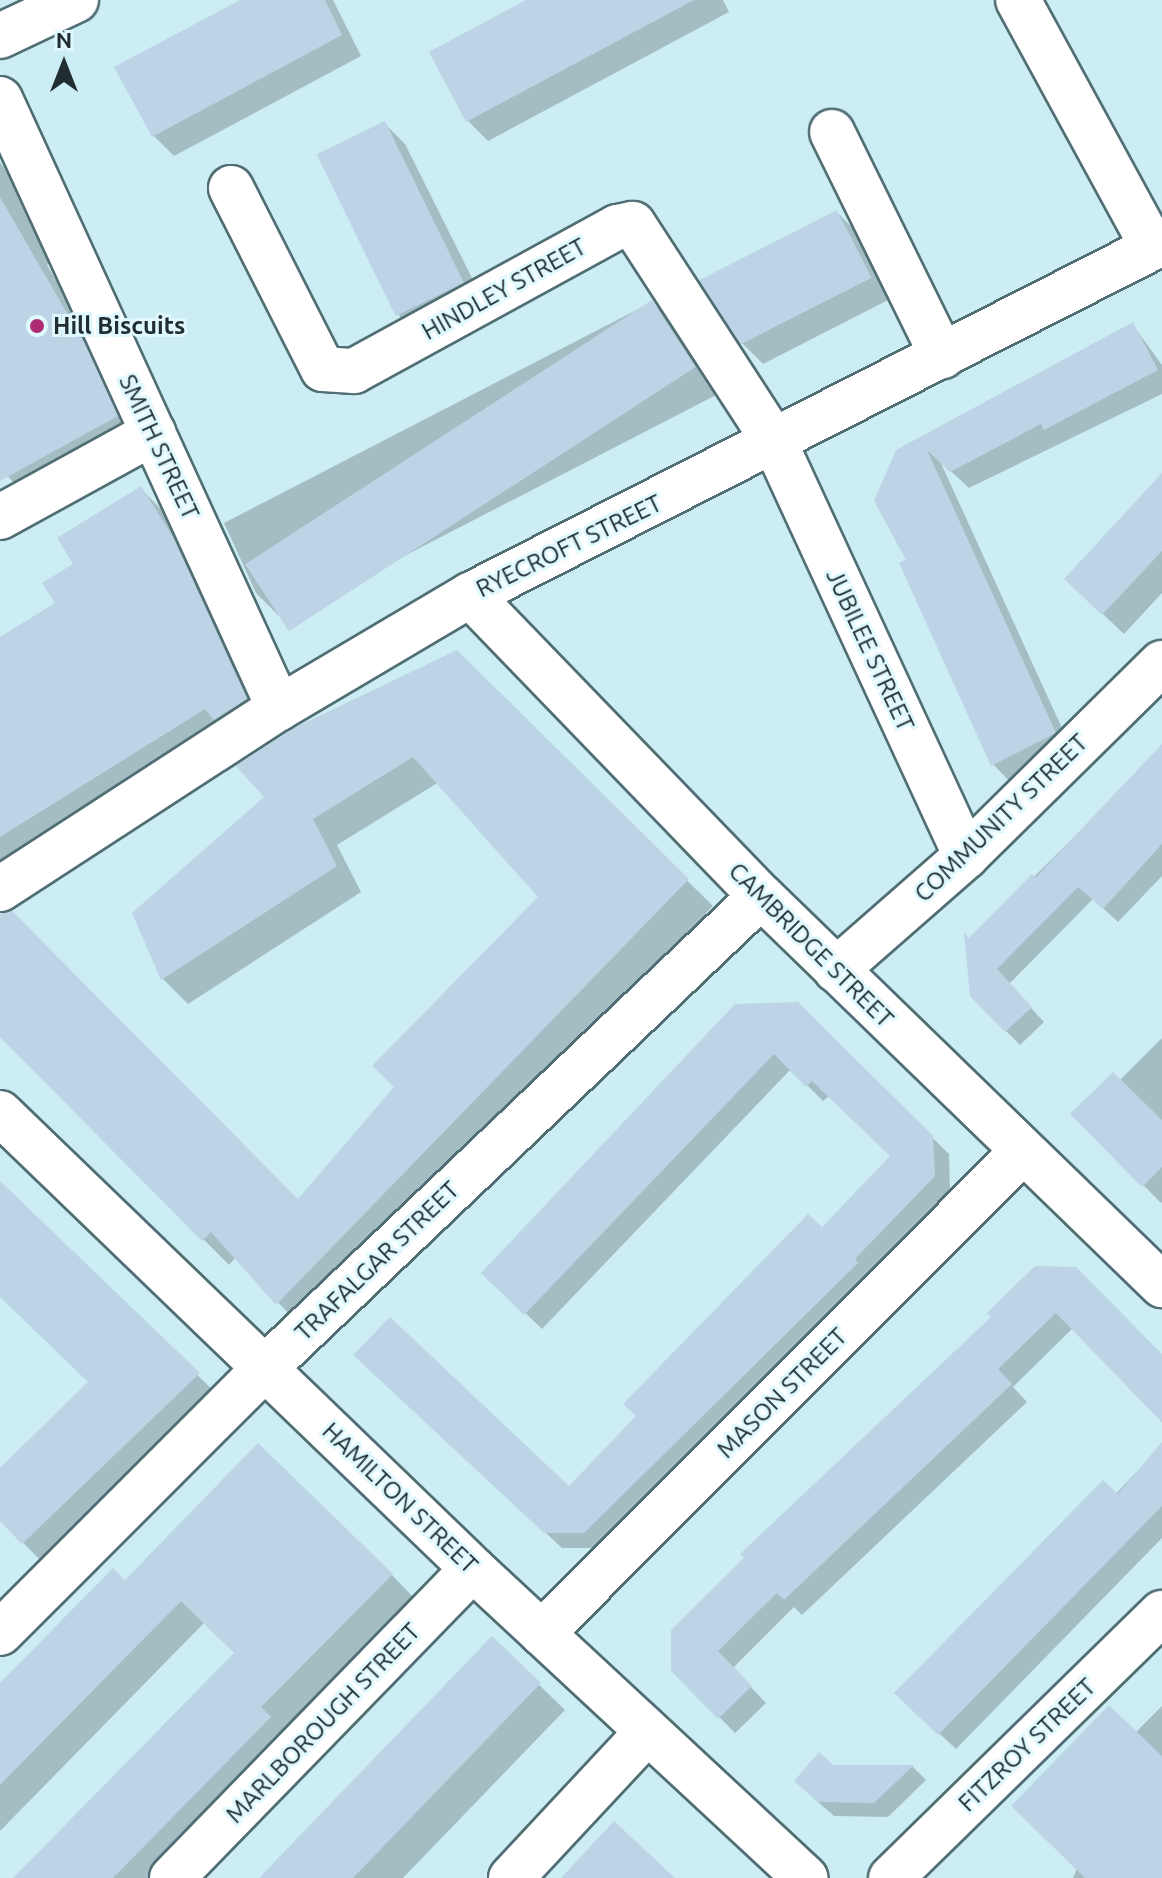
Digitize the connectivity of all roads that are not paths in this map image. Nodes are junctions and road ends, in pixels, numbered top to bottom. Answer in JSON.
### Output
{"nodes":[{"id":1,"x":76,"y":0,"type":"edge"},
{"id":2,"x":1018,"y":0,"type":"edge"},
{"id":3,"x":0,"y":36,"type":"edge"},
{"id":4,"x":0,"y":99,"type":"edge"},
{"id":5,"x":832,"y":132,"type":"dead end"},
{"id":6,"x":231,"y":188,"type":"dead end"},
{"id":7,"x":1157,"y":246,"type":"edge"},
{"id":8,"x":942,"y":356,"type":"junction"},
{"id":9,"x":153,"y":433,"type":"junction"},
{"id":10,"x":775,"y":443,"type":"junction"},
{"id":11,"x":0,"y":517,"type":"edge"},
{"id":12,"x":470,"y":595,"type":"junction"},
{"id":13,"x":1162,"y":663,"type":"edge"},
{"id":14,"x":279,"y":708,"type":"junction"},
{"id":15,"x":966,"y":856,"type":"junction"},
{"id":16,"x":0,"y":889,"type":"edge"},
{"id":17,"x":761,"y":896,"type":"junction"},
{"id":18,"x":836,"y":970,"type":"junction"},
{"id":19,"x":0,"y":1113,"type":"edge"},
{"id":20,"x":1021,"y":1153,"type":"junction"},
{"id":21,"x":1154,"y":1262,"type":"edge"},
{"id":22,"x":266,"y":1367,"type":"junction"},
{"id":23,"x":473,"y":1569,"type":"junction"},
{"id":24,"x":1162,"y":1613,"type":"edge"},
{"id":25,"x":0,"y":1633,"type":"edge"},
{"id":26,"x":542,"y":1633,"type":"junction"},
{"id":27,"x":647,"y":1732,"type":"junction"},
{"id":28,"x":172,"y":1878,"type":"edge"},
{"id":29,"x":511,"y":1878,"type":"edge"},
{"id":30,"x":806,"y":1878,"type":"edge"},
{"id":31,"x":891,"y":1878,"type":"edge"}],
"edges":[{"from":1,"to":3,"type":"street"},
{"from":2,"to":7,"type":"street"},
{"from":4,"to":9,"type":"street","name":"SMITH STREET"},
{"from":5,"to":8,"type":"street"},
{"from":6,"to":10,"type":"street","name":"HINDLEY STREET"},
{"from":7,"to":8,"type":"street","name":"RYECROFT STREET"},
{"from":8,"to":10,"type":"street","name":"RYECROFT STREET"},
{"from":9,"to":11,"type":"street"},
{"from":9,"to":14,"type":"street","name":"SMITH STREET"},
{"from":10,"to":12,"type":"street","name":"RYECROFT STREET"},
{"from":10,"to":15,"type":"street","name":"JUBILEE STREET"},
{"from":12,"to":14,"type":"street","name":"RYECROFT STREET"},
{"from":12,"to":17,"type":"street","name":"CAMBRIDGE STREET"},
{"from":13,"to":15,"type":"street","name":"COMMUNITY STREET"},
{"from":14,"to":16,"type":"street","name":"RYECROFT STREET"},
{"from":15,"to":18,"type":"street","name":"COMMUNITY STREET"},
{"from":17,"to":18,"type":"street","name":"CAMBRIDGE STREET"},
{"from":17,"to":22,"type":"street","name":"TRAFALGAR STREET"},
{"from":18,"to":20,"type":"street","name":"CAMBRIDGE STREET"},
{"from":19,"to":22,"type":"street","name":"HAMILTON STREET"},
{"from":20,"to":21,"type":"street","name":"CAMBRIDGE STREET"},
{"from":20,"to":26,"type":"street","name":"MASON STREET"},
{"from":22,"to":23,"type":"street","name":"HAMILTON STREET"},
{"from":22,"to":25,"type":"street","name":"TRAFALGAR STREET"},
{"from":23,"to":26,"type":"street","name":"HAMILTON STREET"},
{"from":23,"to":28,"type":"street","name":"MARLBOROUGH STREET"},
{"from":24,"to":31,"type":"street","name":"FITZROY STREET"},
{"from":26,"to":27,"type":"street","name":"HAMILTON STREET"},
{"from":27,"to":29,"type":"street"},
{"from":27,"to":30,"type":"street","name":"HAMILTON STREET"}]}
